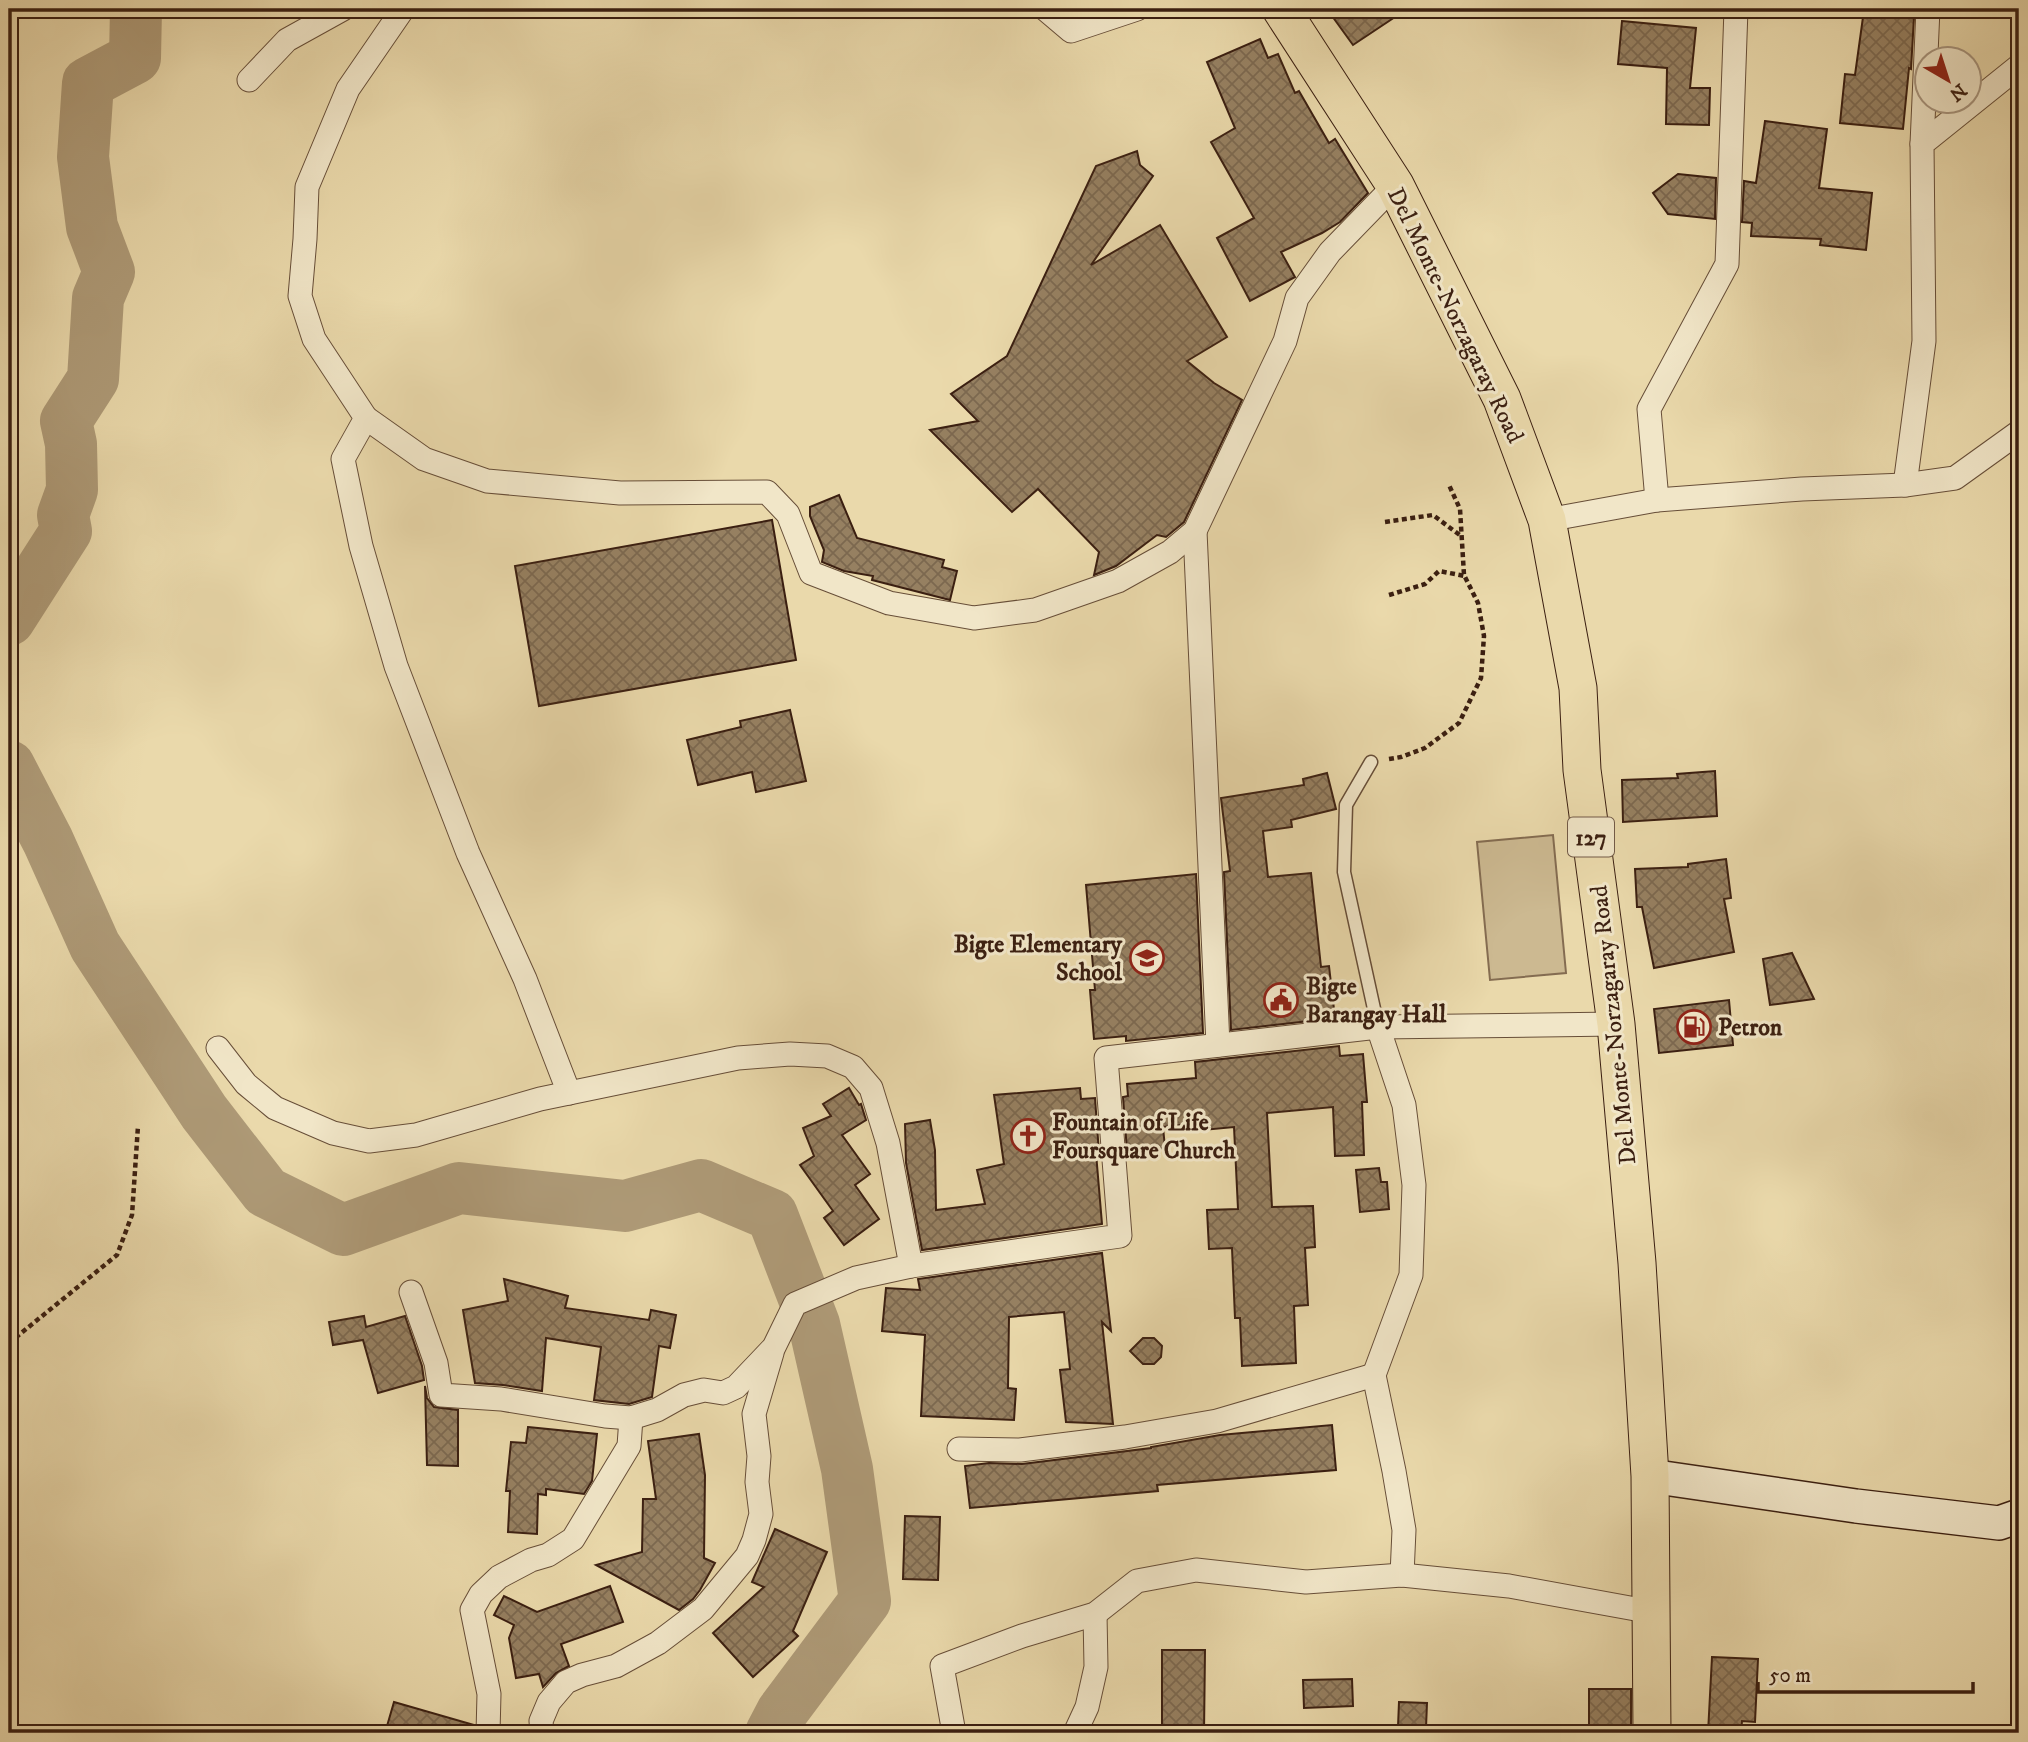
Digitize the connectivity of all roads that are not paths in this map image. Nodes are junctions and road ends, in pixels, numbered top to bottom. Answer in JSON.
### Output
{"nodes":[{"id":1,"x":343,"y":9,"type":"edge"},
{"id":2,"x":402,"y":9,"type":"edge"},
{"id":3,"x":1045,"y":9,"type":"edge"},
{"id":4,"x":1137,"y":9,"type":"edge"},
{"id":5,"x":1281,"y":9,"type":"edge"},
{"id":6,"x":1736,"y":9,"type":"edge"},
{"id":7,"x":1927,"y":9,"type":"edge"},
{"id":8,"x":2019,"y":66,"type":"edge"},
{"id":9,"x":249,"y":80,"type":"dead end"},
{"id":10,"x":1922,"y":144,"type":"junction"},
{"id":11,"x":1395,"y":185,"type":"junction"},
{"id":12,"x":366,"y":418,"type":"junction"},
{"id":13,"x":2019,"y":432,"type":"edge"},
{"id":14,"x":1905,"y":485,"type":"junction"},
{"id":15,"x":1657,"y":500,"type":"junction"},
{"id":16,"x":1547,"y":520,"type":"junction"},
{"id":17,"x":1195,"y":531,"type":"junction"},
{"id":18,"x":1371,"y":762,"type":"road end"},
{"id":19,"x":1616,"y":1024,"type":"junction"},
{"id":20,"x":1378,"y":1027,"type":"junction"},
{"id":21,"x":1218,"y":1045,"type":"junction"},
{"id":22,"x":218,"y":1048,"type":"dead end"},
{"id":23,"x":569,"y":1093,"type":"junction"},
{"id":24,"x":911,"y":1266,"type":"junction"},
{"id":25,"x":411,"y":1292,"type":"dead end"},
{"id":26,"x":774,"y":1347,"type":"junction"},
{"id":27,"x":1374,"y":1375,"type":"junction"},
{"id":28,"x":631,"y":1418,"type":"junction"},
{"id":29,"x":959,"y":1450,"type":"dead end"},
{"id":30,"x":1650,"y":1476,"type":"junction"},
{"id":31,"x":2019,"y":1516,"type":"edge"},
{"id":32,"x":1402,"y":1575,"type":"junction"},
{"id":33,"x":1652,"y":1612,"type":"junction"},
{"id":34,"x":1095,"y":1614,"type":"junction"},
{"id":35,"x":488,"y":1733,"type":"edge"},
{"id":36,"x":542,"y":1733,"type":"edge"},
{"id":37,"x":954,"y":1733,"type":"edge"},
{"id":38,"x":1075,"y":1733,"type":"edge"},
{"id":39,"x":1652,"y":1733,"type":"edge"}],
"edges":[{"from":1,"to":9,"type":"street"},
{"from":2,"to":12,"type":"street"},
{"from":3,"to":4,"type":"street"},
{"from":5,"to":11,"type":"main road","name":"Del Monte-Norzagaray Road","number":"127"},
{"from":6,"to":15,"type":"street"},
{"from":7,"to":10,"type":"street"},
{"from":8,"to":10,"type":"street"},
{"from":10,"to":14,"type":"street"},
{"from":11,"to":16,"type":"main road","name":"Del Monte-Norzagaray Road","number":"127"},
{"from":11,"to":17,"type":"street"},
{"from":12,"to":17,"type":"street"},
{"from":12,"to":23,"type":"street"},
{"from":13,"to":14,"type":"street"},
{"from":14,"to":15,"type":"street"},
{"from":15,"to":16,"type":"street"},
{"from":16,"to":19,"type":"main road","name":"Del Monte-Norzagaray Road","number":"127"},
{"from":17,"to":21,"type":"street"},
{"from":18,"to":20,"type":"lane"},
{"from":19,"to":20,"type":"street"},
{"from":19,"to":30,"type":"main road","name":"Del Monte-Norzagaray Road","number":"127"},
{"from":20,"to":21,"type":"street"},
{"from":20,"to":27,"type":"street"},
{"from":21,"to":24,"type":"street"},
{"from":22,"to":23,"type":"street"},
{"from":23,"to":24,"type":"street"},
{"from":24,"to":26,"type":"street"},
{"from":25,"to":28,"type":"street"},
{"from":26,"to":28,"type":"street"},
{"from":26,"to":36,"type":"street"},
{"from":27,"to":29,"type":"street"},
{"from":27,"to":32,"type":"street"},
{"from":28,"to":35,"type":"street"},
{"from":30,"to":31,"type":"street"},
{"from":30,"to":33,"type":"main road","name":"Del Monte-Norzagaray Road","number":"127"},
{"from":32,"to":33,"type":"street"},
{"from":32,"to":34,"type":"street"},
{"from":33,"to":39,"type":"main road","name":"Del Monte-Norzagaray Road","number":"127"},
{"from":34,"to":37,"type":"street"},
{"from":34,"to":38,"type":"street"}]}
